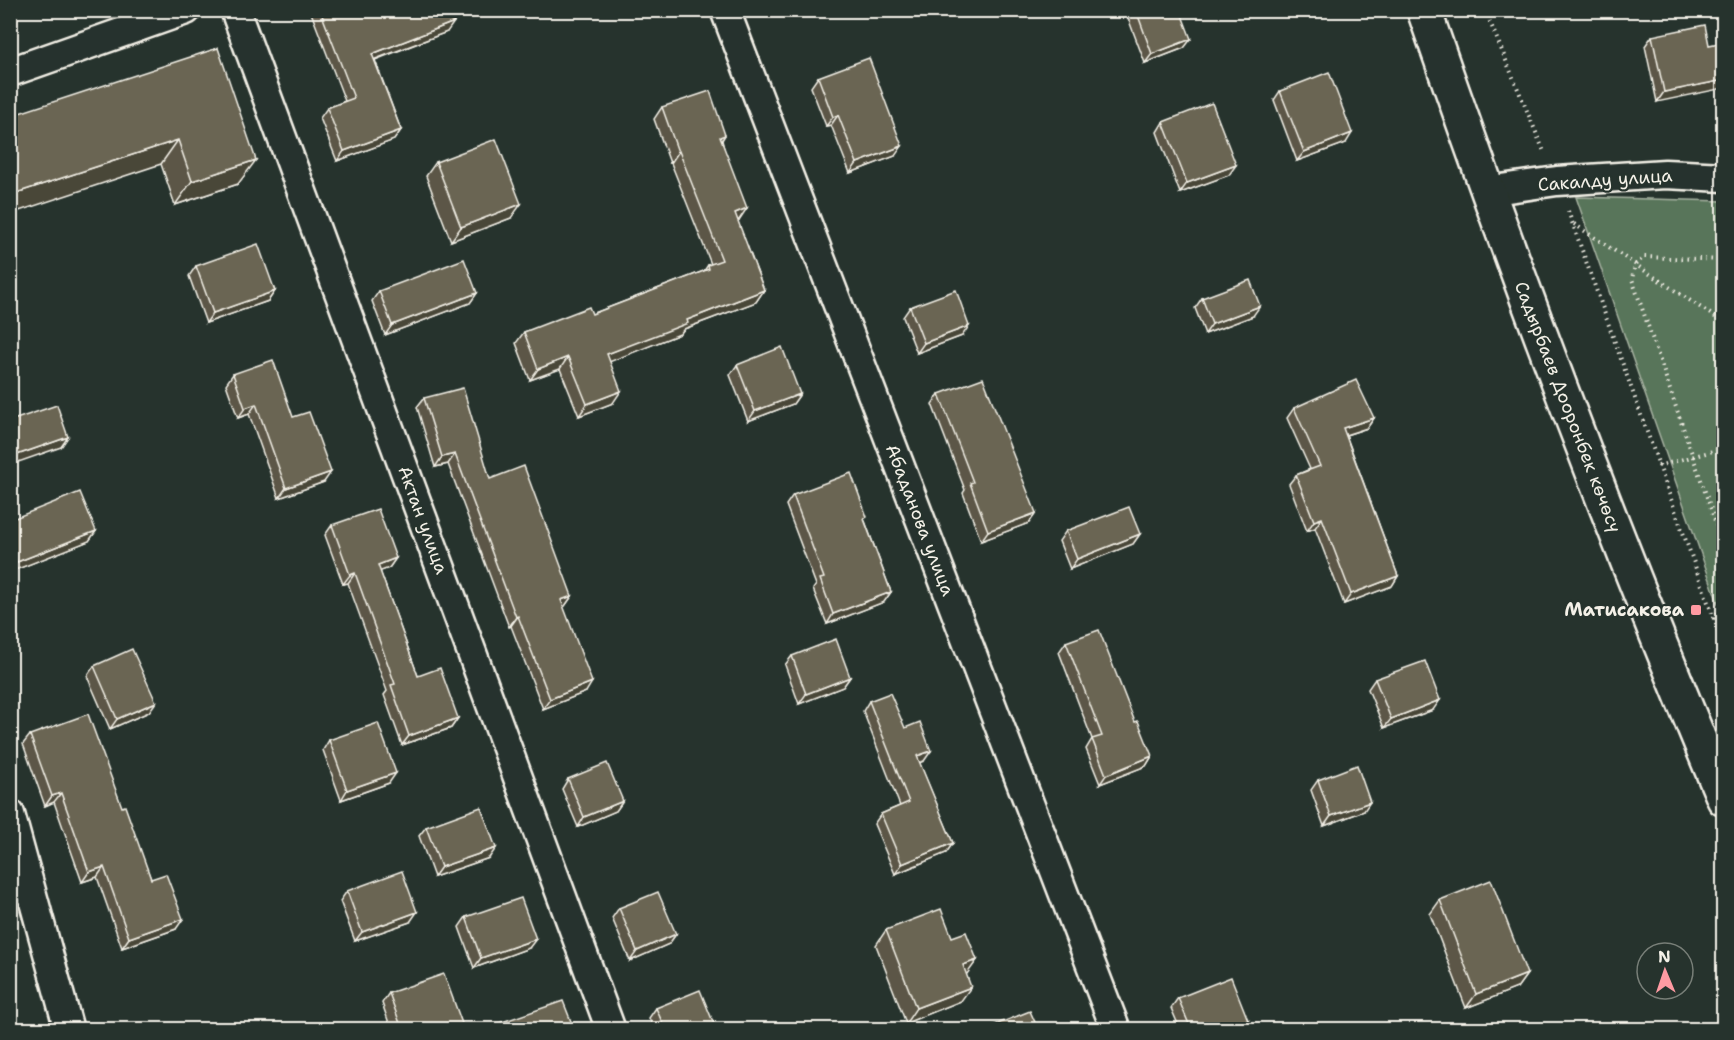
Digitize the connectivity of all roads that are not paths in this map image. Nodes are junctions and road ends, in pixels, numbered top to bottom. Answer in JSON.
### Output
{"nodes":[{"id":1,"x":186,"y":10,"type":"edge"},
{"id":2,"x":235,"y":10,"type":"edge"},
{"id":3,"x":725,"y":10,"type":"edge"},
{"id":4,"x":1424,"y":10,"type":"edge"},
{"id":5,"x":10,"y":72,"type":"edge"},
{"id":6,"x":1724,"y":177,"type":"edge"},
{"id":7,"x":1486,"y":191,"type":"junction"},
{"id":8,"x":1724,"y":799,"type":"edge"},
{"id":9,"x":10,"y":814,"type":"edge"},
{"id":10,"x":69,"y":1029,"type":"edge"},
{"id":11,"x":611,"y":1029,"type":"edge"},
{"id":12,"x":1116,"y":1029,"type":"edge"}],
"edges":[{"from":1,"to":5,"type":"street"},
{"from":2,"to":11,"type":"street","name":"Актан улица"},
{"from":3,"to":12,"type":"street","name":"Абаданова улица"},
{"from":4,"to":7,"type":"main road","name":"Садырбаев Дооронбек көчөсү"},
{"from":6,"to":7,"type":"street","name":"Сакалду улица"},
{"from":7,"to":8,"type":"main road","name":"Садырбаев Дооронбек көчөсү"},
{"from":9,"to":10,"type":"street"}]}
